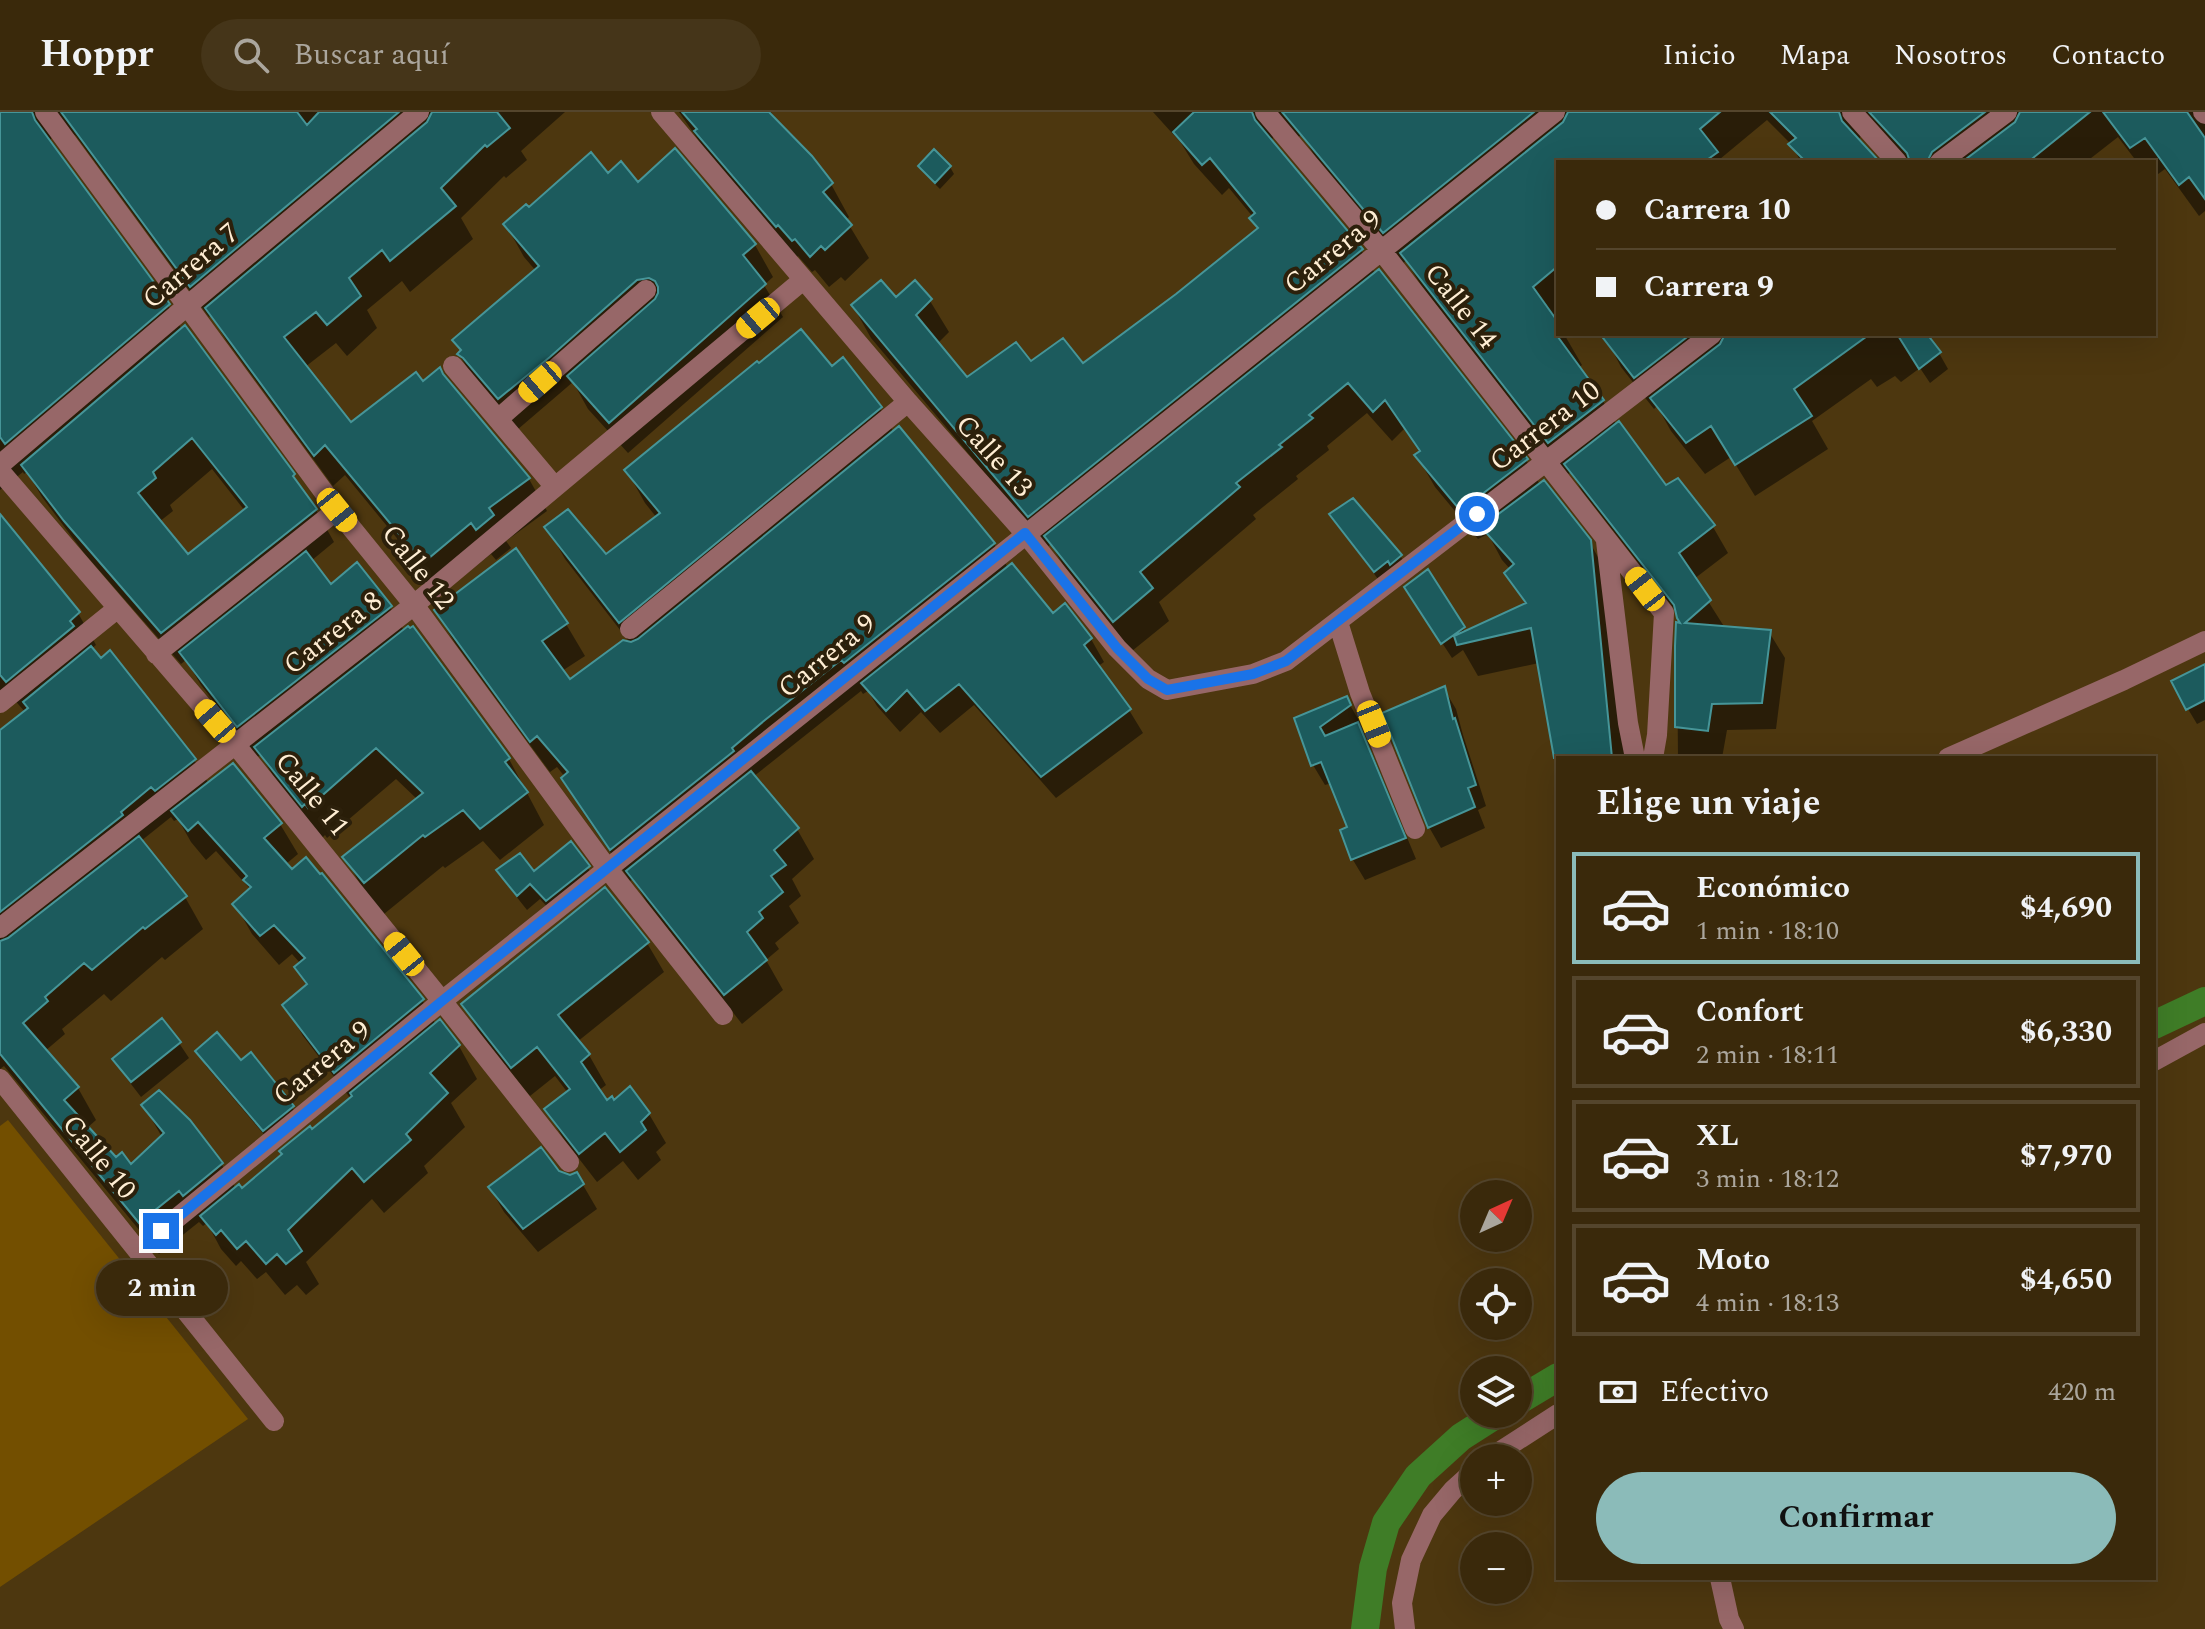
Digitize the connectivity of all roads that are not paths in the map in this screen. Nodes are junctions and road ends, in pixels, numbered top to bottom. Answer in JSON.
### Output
{"nodes":[{"id":1,"x":45,"y":112,"type":"edge"},
{"id":2,"x":419,"y":112,"type":"edge"},
{"id":3,"x":661,"y":112,"type":"edge"},
{"id":4,"x":1265,"y":112,"type":"edge"},
{"id":5,"x":1555,"y":112,"type":"edge"},
{"id":6,"x":1852,"y":112,"type":"edge"},
{"id":7,"x":2007,"y":112,"type":"edge"},
{"id":8,"x":1895,"y":160,"type":"edge"},
{"id":9,"x":1943,"y":160,"type":"edge"},
{"id":10,"x":1381,"y":250,"type":"junction"},
{"id":11,"x":803,"y":280,"type":"junction"},
{"id":12,"x":646,"y":290,"type":"dead end"},
{"id":13,"x":187,"y":306,"type":"junction"},
{"id":14,"x":1709,"y":336,"type":"edge"},
{"id":15,"x":453,"y":366,"type":"dead end"},
{"id":16,"x":908,"y":402,"type":"junction"},
{"id":17,"x":498,"y":419,"type":"junction"},
{"id":18,"x":1546,"y":460,"type":"junction"},
{"id":19,"x":0,"y":468,"type":"edge"},
{"id":20,"x":555,"y":487,"type":"junction"},
{"id":21,"x":337,"y":510,"type":"junction"},
{"id":22,"x":1025,"y":533,"type":"junction"},
{"id":23,"x":1606,"y":541,"type":"junction"},
{"id":24,"x":414,"y":605,"type":"junction"},
{"id":25,"x":118,"y":608,"type":"junction"},
{"id":26,"x":1338,"y":622,"type":"junction"},
{"id":27,"x":630,"y":629,"type":"dead end"},
{"id":28,"x":2205,"y":641,"type":"edge"},
{"id":29,"x":156,"y":654,"type":"junction"},
{"id":30,"x":0,"y":703,"type":"edge"},
{"id":31,"x":235,"y":744,"type":"junction"},
{"id":32,"x":1635,"y":756,"type":"edge"},
{"id":33,"x":1653,"y":756,"type":"edge"},
{"id":34,"x":1953,"y":756,"type":"edge"},
{"id":35,"x":1415,"y":829,"type":"dead end"},
{"id":36,"x":607,"y":868,"type":"junction"},
{"id":37,"x":0,"y":928,"type":"edge"},
{"id":38,"x":442,"y":1001,"type":"junction"},
{"id":39,"x":723,"y":1015,"type":"dead end"},
{"id":40,"x":2205,"y":1033,"type":"edge"},
{"id":41,"x":2156,"y":1060,"type":"edge"},
{"id":42,"x":0,"y":1079,"type":"edge"},
{"id":43,"x":569,"y":1162,"type":"dead end"},
{"id":44,"x":138,"y":1250,"type":"junction"},
{"id":45,"x":1556,"y":1415,"type":"edge"},
{"id":46,"x":274,"y":1421,"type":"dead end"},
{"id":47,"x":1512,"y":1444,"type":"edge"},
{"id":48,"x":1460,"y":1484,"type":"edge"},
{"id":49,"x":1720,"y":1580,"type":"edge"},
{"id":50,"x":1405,"y":1629,"type":"edge"},
{"id":51,"x":1734,"y":1629,"type":"edge"}],
"edges":[{"from":1,"to":13,"type":"street","name":"Calle 12"},
{"from":2,"to":13,"type":"street","name":"Carrera 7"},
{"from":3,"to":11,"type":"street","name":"Calle 13"},
{"from":4,"to":10,"type":"street","name":"Calle 14"},
{"from":5,"to":10,"type":"street","name":"Carrera 9"},
{"from":6,"to":8,"type":"street"},
{"from":7,"to":9,"type":"street"},
{"from":10,"to":18,"type":"street","name":"Calle 14"},
{"from":10,"to":22,"type":"street","name":"Carrera 9"},
{"from":11,"to":16,"type":"street","name":"Calle 13"},
{"from":11,"to":20,"type":"street","name":"Carrera 8"},
{"from":12,"to":17,"type":"street"},
{"from":13,"to":19,"type":"street","name":"Carrera 7"},
{"from":13,"to":21,"type":"street","name":"Calle 12"},
{"from":14,"to":18,"type":"street","name":"Carrera 10"},
{"from":15,"to":17,"type":"street"},
{"from":16,"to":22,"type":"street","name":"Calle 13"},
{"from":16,"to":27,"type":"street"},
{"from":17,"to":20,"type":"street"},
{"from":18,"to":23,"type":"street","name":"Calle 14"},
{"from":18,"to":26,"type":"street","name":"Carrera 10"},
{"from":19,"to":25,"type":"street","name":"Calle 11"},
{"from":20,"to":24,"type":"street","name":"Carrera 8"},
{"from":21,"to":24,"type":"street","name":"Calle 12"},
{"from":21,"to":29,"type":"street"},
{"from":22,"to":26,"type":"street","name":"Calle 13"},
{"from":22,"to":36,"type":"street","name":"Carrera 9"},
{"from":23,"to":32,"type":"street","name":"Calle 14"},
{"from":23,"to":33,"type":"street","name":"Calle 14"},
{"from":24,"to":31,"type":"street","name":"Carrera 8"},
{"from":24,"to":36,"type":"street","name":"Calle 12"},
{"from":25,"to":29,"type":"street","name":"Calle 11"},
{"from":25,"to":30,"type":"street"},
{"from":26,"to":35,"type":"street"},
{"from":28,"to":34,"type":"street"},
{"from":29,"to":31,"type":"street","name":"Calle 11"},
{"from":31,"to":37,"type":"street","name":"Carrera 8"},
{"from":31,"to":38,"type":"street","name":"Calle 11"},
{"from":36,"to":38,"type":"street","name":"Carrera 9"},
{"from":36,"to":39,"type":"street","name":"Calle 12"},
{"from":38,"to":43,"type":"street","name":"Calle 11"},
{"from":38,"to":44,"type":"street","name":"Carrera 9"},
{"from":40,"to":41,"type":"street"},
{"from":42,"to":44,"type":"street","name":"Calle 10"},
{"from":44,"to":46,"type":"street","name":"Calle 10"},
{"from":45,"to":47,"type":"street"},
{"from":48,"to":50,"type":"street"},
{"from":49,"to":51,"type":"street"}]}
